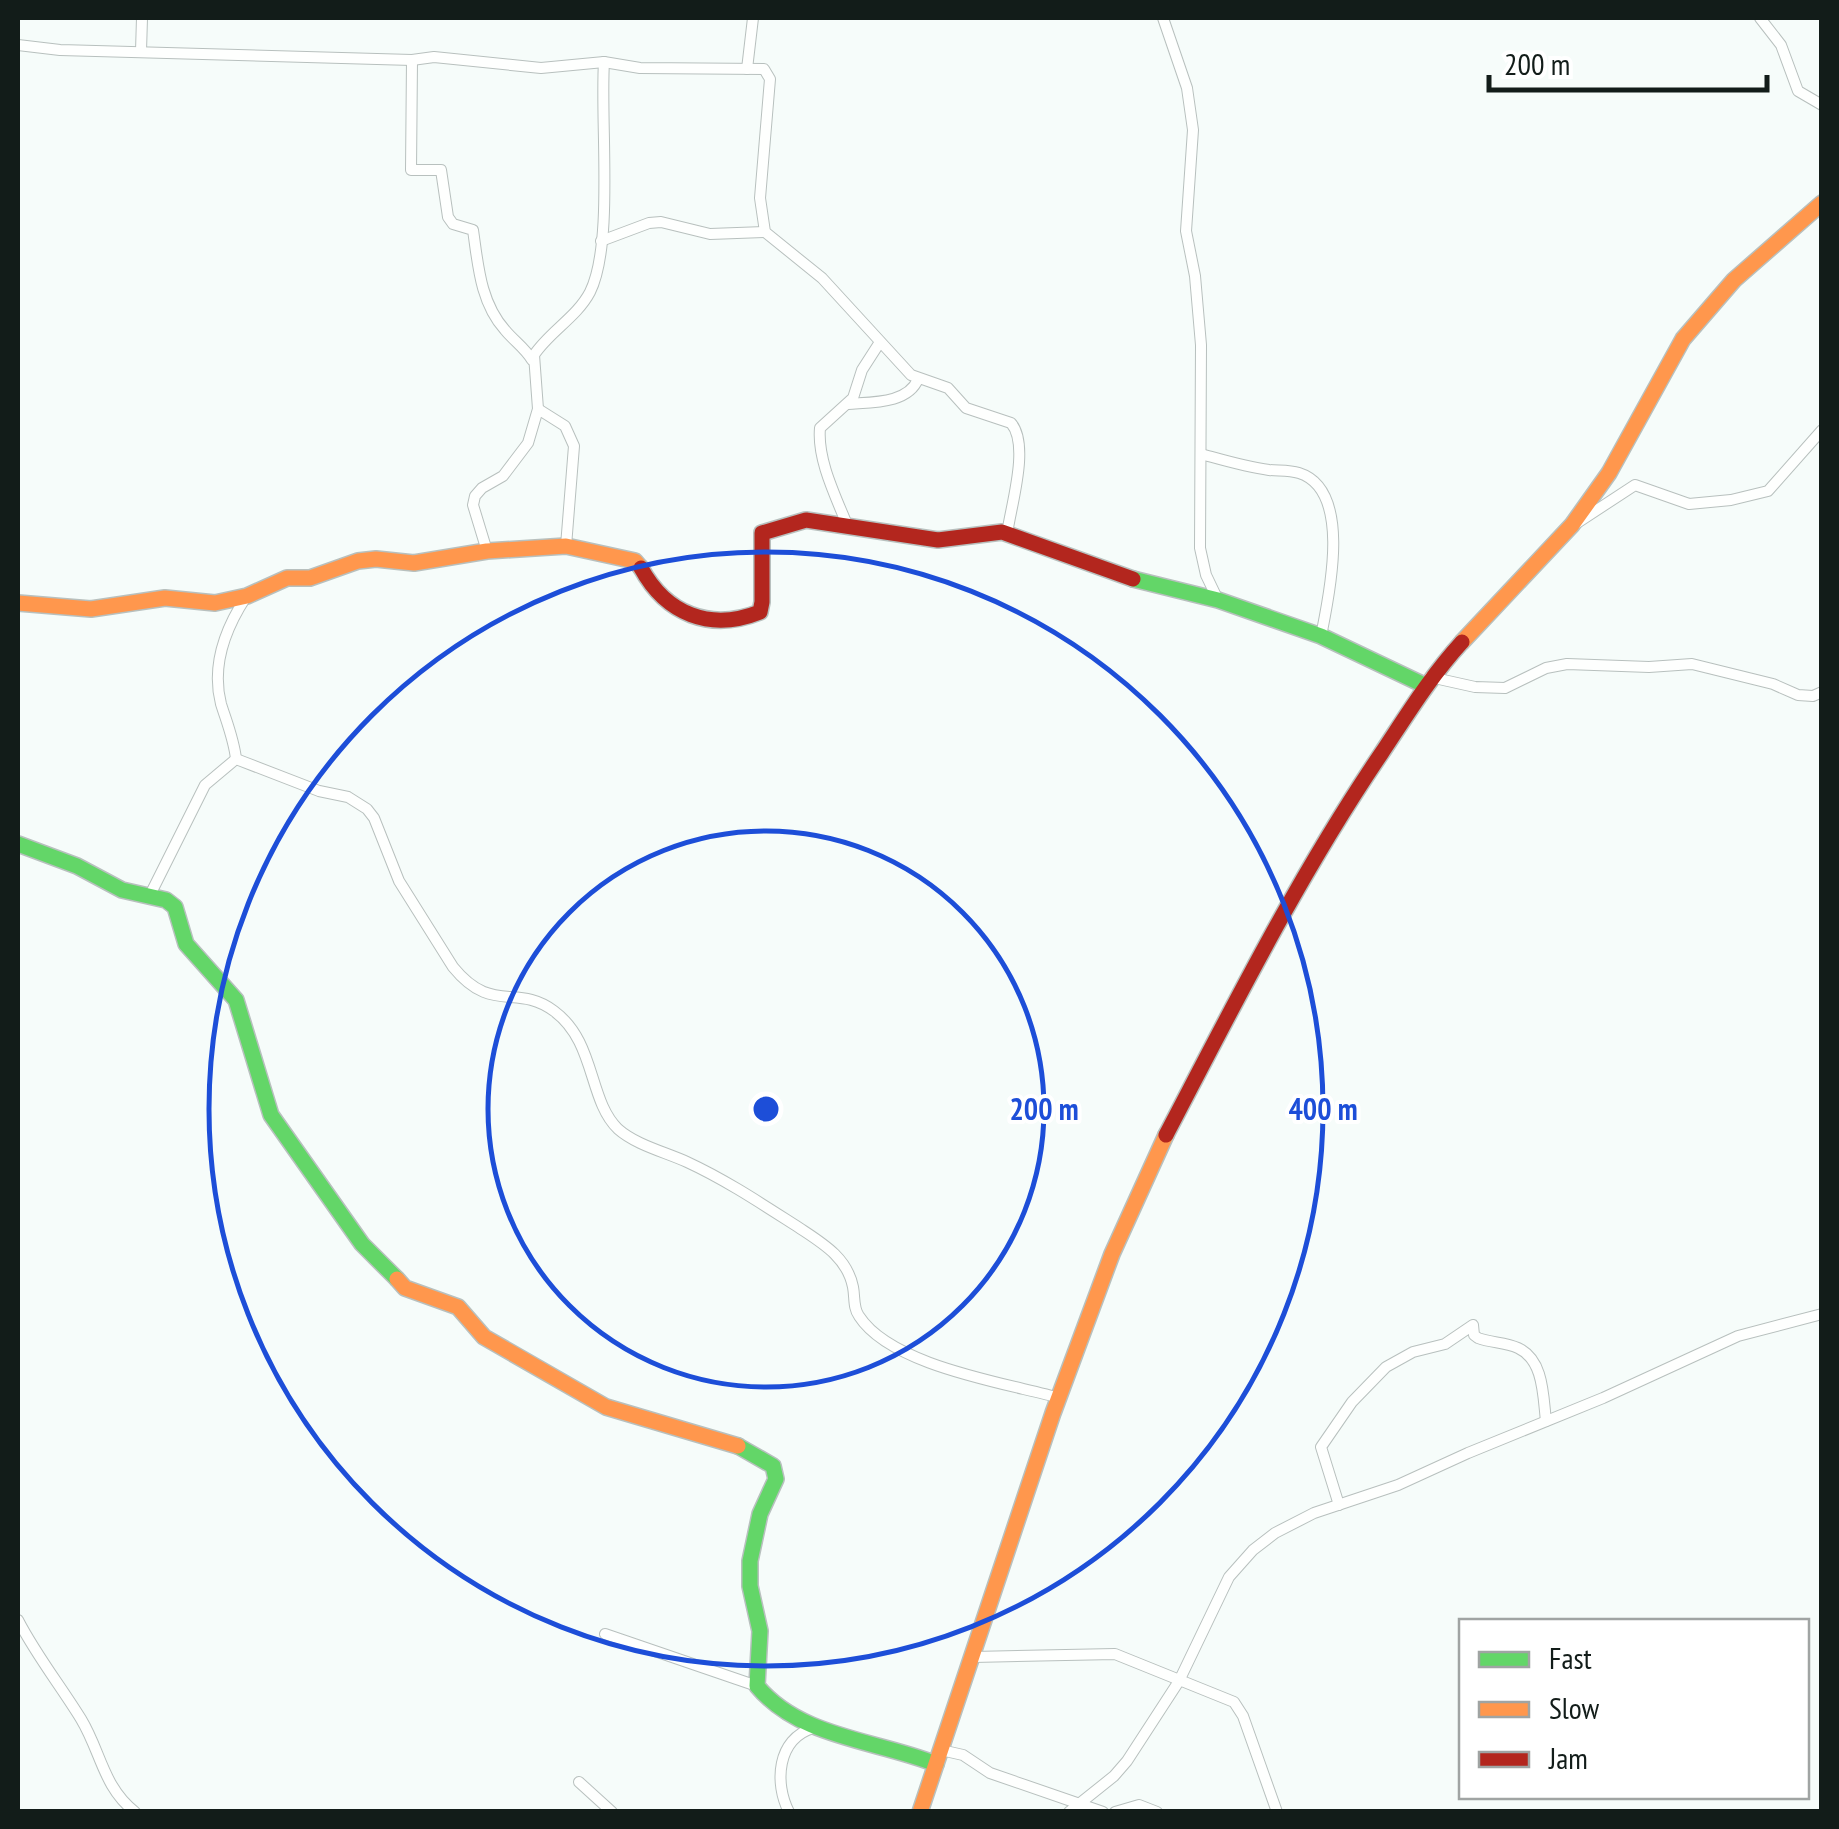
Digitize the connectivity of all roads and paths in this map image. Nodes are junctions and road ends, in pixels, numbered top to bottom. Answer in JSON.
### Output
{"nodes":[{"id":1,"x":142,"y":18,"type":"edge"},
{"id":2,"x":752,"y":18,"type":"edge"},
{"id":3,"x":1163,"y":18,"type":"edge"},
{"id":4,"x":1760,"y":18,"type":"edge"},
{"id":5,"x":18,"y":45,"type":"edge"},
{"id":6,"x":141,"y":51,"type":"junction"},
{"id":7,"x":412,"y":60,"type":"junction"},
{"id":8,"x":604,"y":62,"type":"junction"},
{"id":9,"x":747,"y":68,"type":"junction"},
{"id":10,"x":1822,"y":105,"type":"edge"},
{"id":11,"x":1822,"y":203,"type":"edge"},
{"id":12,"x":765,"y":232,"type":"junction"},
{"id":13,"x":602,"y":241,"type":"junction"},
{"id":14,"x":880,"y":342,"type":"junction"},
{"id":15,"x":532,"y":360,"type":"junction"},
{"id":16,"x":918,"y":379,"type":"junction"},
{"id":17,"x":848,"y":404,"type":"junction"},
{"id":18,"x":538,"y":410,"type":"junction"},
{"id":19,"x":1822,"y":430,"type":"edge"},
{"id":20,"x":1201,"y":454,"type":"junction"},
{"id":21,"x":1572,"y":525,"type":"junction"},
{"id":22,"x":848,"y":527,"type":"junction"},
{"id":23,"x":1007,"y":534,"type":"junction"},
{"id":24,"x":566,"y":546,"type":"junction"},
{"id":25,"x":487,"y":551,"type":"junction"},
{"id":26,"x":247,"y":596,"type":"junction"},
{"id":27,"x":1218,"y":600,"type":"junction"},
{"id":28,"x":18,"y":603,"type":"edge"},
{"id":29,"x":1321,"y":636,"type":"junction"},
{"id":30,"x":1427,"y":681,"type":"junction"},
{"id":31,"x":1822,"y":692,"type":"edge"},
{"id":32,"x":236,"y":759,"type":"junction"},
{"id":33,"x":18,"y":844,"type":"edge"},
{"id":34,"x":149,"y":897,"type":"junction"},
{"id":35,"x":1822,"y":1314,"type":"edge"},
{"id":36,"x":1060,"y":1398,"type":"junction"},
{"id":37,"x":1546,"y":1421,"type":"junction"},
{"id":38,"x":1338,"y":1505,"type":"junction"},
{"id":39,"x":18,"y":1620,"type":"edge"},
{"id":40,"x":605,"y":1634,"type":"dead end"},
{"id":41,"x":973,"y":1657,"type":"junction"},
{"id":42,"x":1186,"y":1666,"type":"junction"},
{"id":43,"x":1166,"y":1674,"type":"junction"},
{"id":44,"x":1179,"y":1681,"type":"junction"},
{"id":45,"x":757,"y":1686,"type":"junction"},
{"id":46,"x":813,"y":1728,"type":"junction"},
{"id":47,"x":938,"y":1757,"type":"junction"},
{"id":48,"x":579,"y":1782,"type":"dead end"},
{"id":49,"x":1074,"y":1808,"type":"edge"},
{"id":50,"x":135,"y":1812,"type":"edge"},
{"id":51,"x":612,"y":1812,"type":"edge"},
{"id":52,"x":789,"y":1812,"type":"edge"},
{"id":53,"x":920,"y":1812,"type":"edge"},
{"id":54,"x":1103,"y":1812,"type":"edge"},
{"id":55,"x":1115,"y":1812,"type":"edge"},
{"id":56,"x":1157,"y":1812,"type":"edge"},
{"id":57,"x":1278,"y":1812,"type":"edge"}],
"edges":[{"from":1,"to":6,"type":"street"},
{"from":2,"to":9,"type":"street"},
{"from":3,"to":20,"type":"street"},
{"from":4,"to":10,"type":"street"},
{"from":5,"to":6,"type":"street"},
{"from":6,"to":7,"type":"street"},
{"from":7,"to":8,"type":"street"},
{"from":7,"to":15,"type":"street"},
{"from":8,"to":9,"type":"street"},
{"from":8,"to":13,"type":"street"},
{"from":9,"to":12,"type":"street"},
{"from":11,"to":21,"type":"street"},
{"from":12,"to":13,"type":"street"},
{"from":12,"to":14,"type":"street"},
{"from":13,"to":15,"type":"street"},
{"from":14,"to":16,"type":"street"},
{"from":14,"to":17,"type":"street"},
{"from":15,"to":18,"type":"street"},
{"from":16,"to":17,"type":"street"},
{"from":16,"to":23,"type":"street"},
{"from":17,"to":22,"type":"street"},
{"from":18,"to":24,"type":"street"},
{"from":18,"to":25,"type":"street"},
{"from":19,"to":21,"type":"street"},
{"from":20,"to":27,"type":"street"},
{"from":20,"to":29,"type":"street"},
{"from":21,"to":30,"type":"street"},
{"from":22,"to":23,"type":"street"},
{"from":22,"to":24,"type":"street"},
{"from":23,"to":27,"type":"street"},
{"from":24,"to":25,"type":"street"},
{"from":25,"to":26,"type":"street"},
{"from":26,"to":28,"type":"street"},
{"from":26,"to":32,"type":"street"},
{"from":27,"to":29,"type":"street"},
{"from":29,"to":30,"type":"street"},
{"from":30,"to":31,"type":"street"},
{"from":30,"to":36,"type":"street"},
{"from":32,"to":34,"type":"street"},
{"from":32,"to":36,"type":"street"},
{"from":33,"to":34,"type":"street"},
{"from":34,"to":45,"type":"street"},
{"from":35,"to":37,"type":"street"},
{"from":36,"to":41,"type":"street"},
{"from":37,"to":38,"type":"street"},
{"from":37,"to":38,"type":"street"},
{"from":38,"to":42,"type":"street"},
{"from":39,"to":50,"type":"street"},
{"from":40,"to":45,"type":"street"},
{"from":41,"to":43,"type":"street"},
{"from":41,"to":47,"type":"street"},
{"from":42,"to":43,"type":"street"},
{"from":42,"to":44,"type":"street"},
{"from":43,"to":44,"type":"street"},
{"from":44,"to":49,"type":"street"},
{"from":44,"to":57,"type":"street"},
{"from":45,"to":46,"type":"street"},
{"from":46,"to":47,"type":"street"},
{"from":46,"to":52,"type":"street"},
{"from":47,"to":49,"type":"street"},
{"from":47,"to":53,"type":"street"},
{"from":48,"to":51,"type":"street"},
{"from":49,"to":54,"type":"street"},
{"from":55,"to":56,"type":"street"}]}
